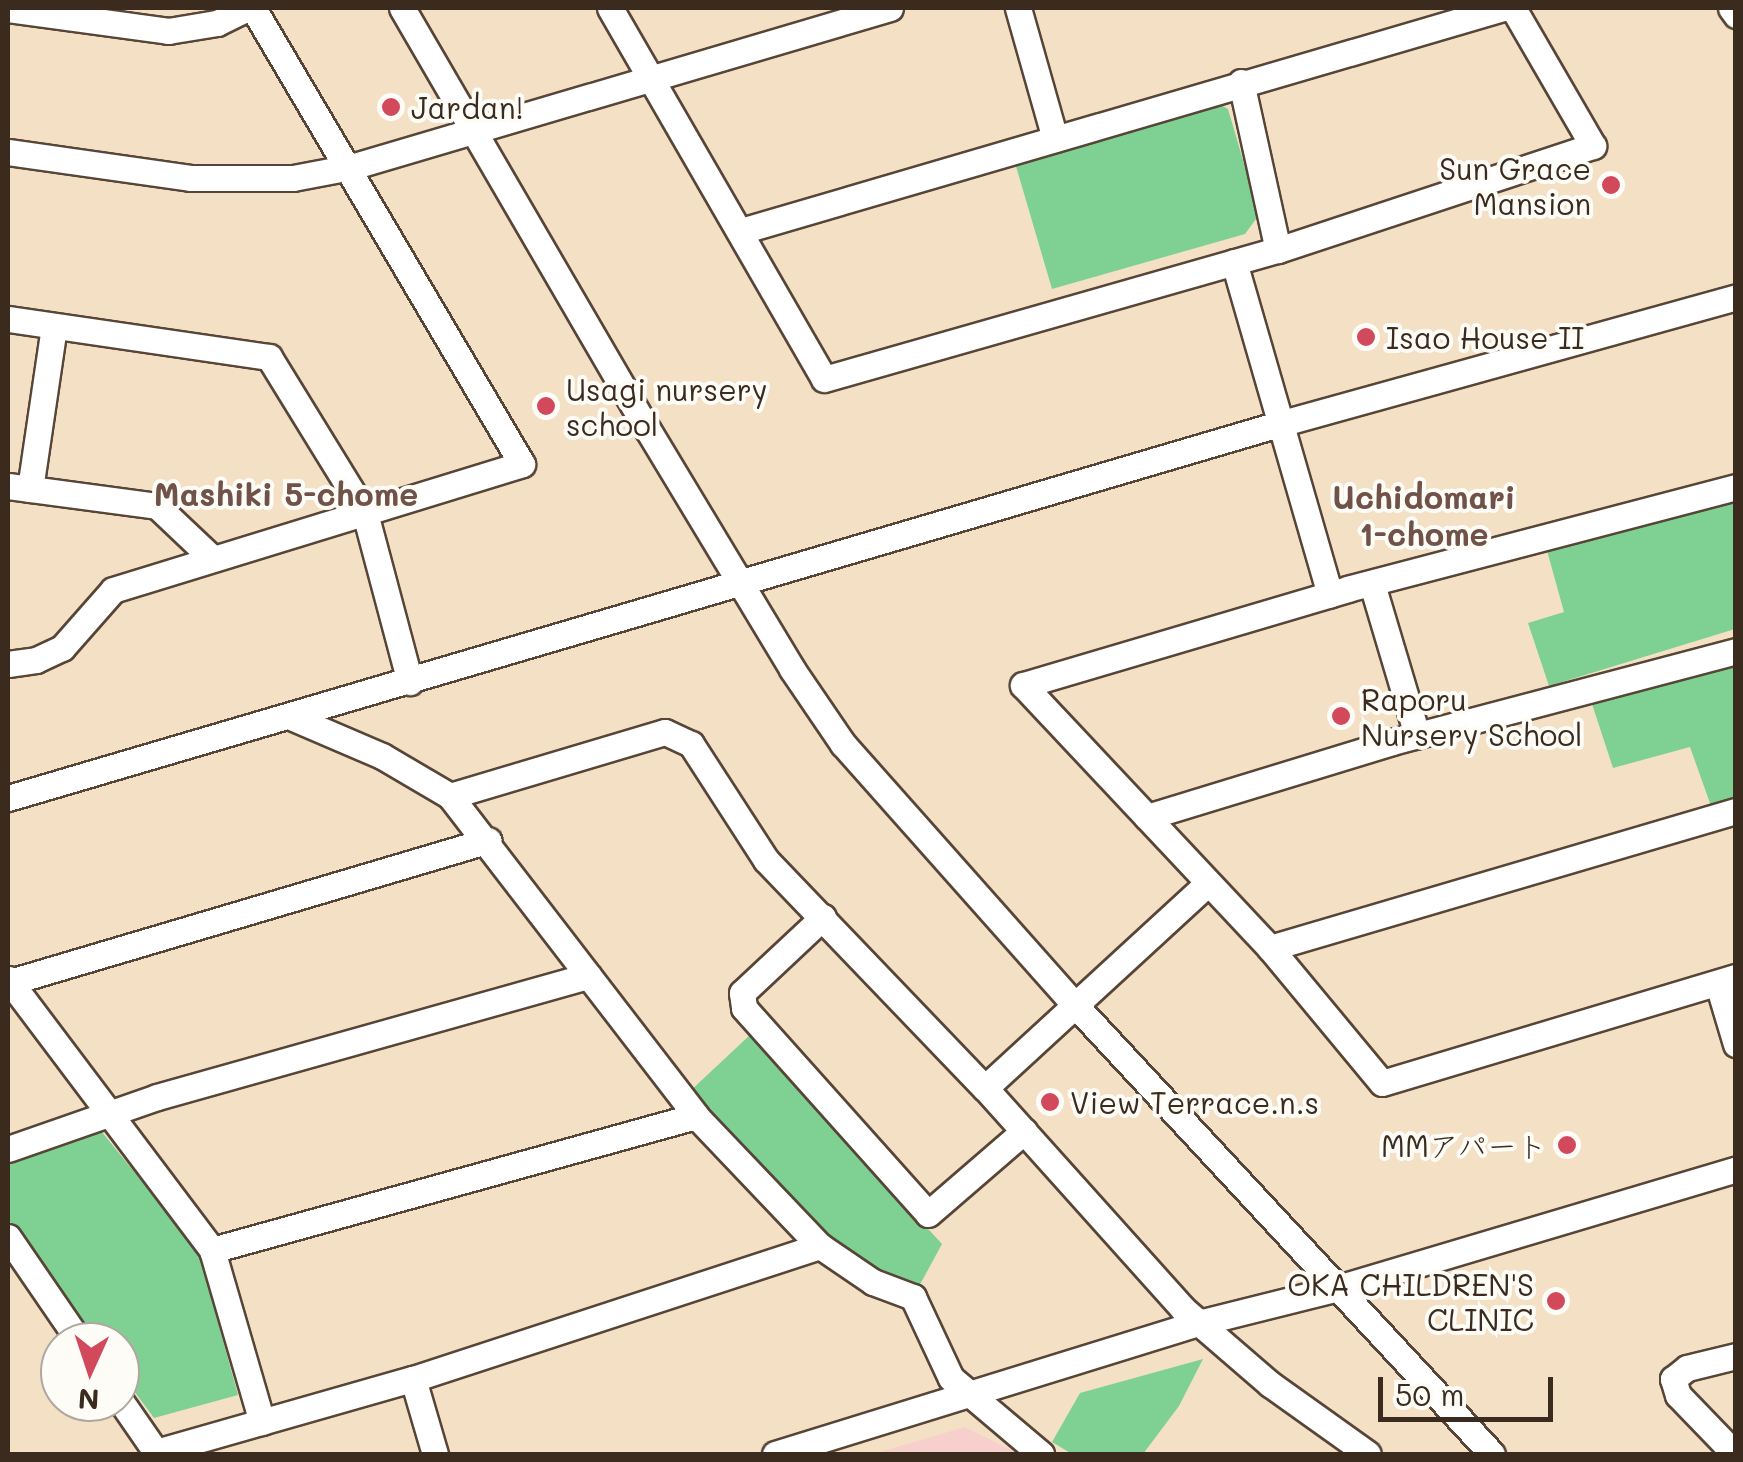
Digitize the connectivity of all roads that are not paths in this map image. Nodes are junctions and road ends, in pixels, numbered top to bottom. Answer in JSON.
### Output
{"nodes":[{"id":1,"x":250,"y":8,"type":"edge"},
{"id":2,"x":402,"y":8,"type":"edge"},
{"id":3,"x":610,"y":8,"type":"edge"},
{"id":4,"x":890,"y":8,"type":"edge"},
{"id":5,"x":1018,"y":8,"type":"edge"},
{"id":6,"x":1503,"y":8,"type":"edge"},
{"id":7,"x":1513,"y":8,"type":"edge"},
{"id":8,"x":1732,"y":8,"type":"edge"},
{"id":9,"x":8,"y":9,"type":"edge"},
{"id":10,"x":1736,"y":15,"type":"edge"},
{"id":11,"x":652,"y":80,"type":"junction"},
{"id":12,"x":1241,"y":82,"type":"junction"},
{"id":13,"x":474,"y":130,"type":"junction"},
{"id":14,"x":1055,"y":139,"type":"junction"},
{"id":15,"x":8,"y":152,"type":"edge"},
{"id":16,"x":351,"y":167,"type":"junction"},
{"id":17,"x":741,"y":231,"type":"junction"},
{"id":18,"x":1278,"y":250,"type":"junction"},
{"id":19,"x":1234,"y":262,"type":"junction"},
{"id":20,"x":1736,"y":298,"type":"edge"},
{"id":21,"x":8,"y":319,"type":"edge"},
{"id":22,"x":54,"y":327,"type":"junction"},
{"id":23,"x":1280,"y":424,"type":"junction"},
{"id":24,"x":1736,"y":487,"type":"edge"},
{"id":25,"x":19,"y":488,"type":"edge"},
{"id":26,"x":365,"y":513,"type":"junction"},
{"id":27,"x":211,"y":557,"type":"junction"},
{"id":28,"x":1372,"y":584,"type":"junction"},
{"id":29,"x":740,"y":585,"type":"junction"},
{"id":30,"x":1330,"y":594,"type":"junction"},
{"id":31,"x":1736,"y":652,"type":"edge"},
{"id":32,"x":8,"y":664,"type":"edge"},
{"id":33,"x":410,"y":682,"type":"junction"},
{"id":34,"x":291,"y":717,"type":"junction"},
{"id":35,"x":1417,"y":735,"type":"junction"},
{"id":36,"x":450,"y":796,"type":"junction"},
{"id":37,"x":8,"y":798,"type":"edge"},
{"id":38,"x":1736,"y":811,"type":"edge"},
{"id":39,"x":1147,"y":817,"type":"junction"},
{"id":40,"x":488,"y":840,"type":"junction"},
{"id":41,"x":1206,"y":884,"type":"junction"},
{"id":42,"x":823,"y":917,"type":"junction"},
{"id":43,"x":1270,"y":948,"type":"junction"},
{"id":44,"x":588,"y":976,"type":"junction"},
{"id":45,"x":1727,"y":980,"type":"edge"},
{"id":46,"x":8,"y":981,"type":"edge"},
{"id":47,"x":1076,"y":1006,"type":"junction"},
{"id":48,"x":1736,"y":1044,"type":"edge"},
{"id":49,"x":985,"y":1088,"type":"junction"},
{"id":50,"x":109,"y":1114,"type":"junction"},
{"id":51,"x":696,"y":1116,"type":"junction"},
{"id":52,"x":1024,"y":1131,"type":"junction"},
{"id":53,"x":8,"y":1149,"type":"edge"},
{"id":54,"x":1736,"y":1168,"type":"edge"},
{"id":55,"x":8,"y":1237,"type":"edge"},
{"id":56,"x":820,"y":1246,"type":"junction"},
{"id":57,"x":212,"y":1250,"type":"junction"},
{"id":58,"x":17,"y":1272,"type":"edge"},
{"id":59,"x":1338,"y":1288,"type":"junction"},
{"id":60,"x":62,"y":1322,"type":"edge"},
{"id":61,"x":1202,"y":1322,"type":"junction"},
{"id":62,"x":1736,"y":1356,"type":"edge"},
{"id":63,"x":413,"y":1379,"type":"junction"},
{"id":64,"x":965,"y":1394,"type":"junction"},
{"id":65,"x":135,"y":1422,"type":"edge"},
{"id":66,"x":262,"y":1422,"type":"junction"},
{"id":67,"x":436,"y":1454,"type":"edge"},
{"id":68,"x":775,"y":1454,"type":"edge"},
{"id":69,"x":1041,"y":1454,"type":"edge"},
{"id":70,"x":1368,"y":1454,"type":"edge"},
{"id":71,"x":1492,"y":1454,"type":"edge"},
{"id":72,"x":1735,"y":1454,"type":"edge"}],
"edges":[{"from":1,"to":9,"type":"street"},
{"from":1,"to":16,"type":"street"},
{"from":2,"to":13,"type":"street"},
{"from":3,"to":11,"type":"street"},
{"from":4,"to":11,"type":"street"},
{"from":5,"to":14,"type":"street"},
{"from":6,"to":12,"type":"street"},
{"from":7,"to":18,"type":"street"},
{"from":8,"to":10,"type":"street"},
{"from":11,"to":13,"type":"street"},
{"from":11,"to":17,"type":"street"},
{"from":12,"to":14,"type":"street"},
{"from":12,"to":18,"type":"street"},
{"from":13,"to":16,"type":"street"},
{"from":13,"to":29,"type":"street"},
{"from":14,"to":17,"type":"street"},
{"from":15,"to":16,"type":"street"},
{"from":16,"to":26,"type":"street"},
{"from":17,"to":19,"type":"street"},
{"from":18,"to":19,"type":"street"},
{"from":19,"to":23,"type":"street"},
{"from":20,"to":23,"type":"street"},
{"from":21,"to":22,"type":"street"},
{"from":22,"to":25,"type":"street"},
{"from":22,"to":26,"type":"street"},
{"from":23,"to":29,"type":"street"},
{"from":23,"to":30,"type":"street"},
{"from":24,"to":28,"type":"street"},
{"from":25,"to":27,"type":"street"},
{"from":26,"to":27,"type":"street"},
{"from":26,"to":33,"type":"street"},
{"from":27,"to":32,"type":"street"},
{"from":28,"to":30,"type":"street"},
{"from":28,"to":35,"type":"street"},
{"from":29,"to":33,"type":"street"},
{"from":29,"to":47,"type":"street"},
{"from":30,"to":39,"type":"street"},
{"from":31,"to":35,"type":"street"},
{"from":33,"to":34,"type":"street"},
{"from":34,"to":36,"type":"street"},
{"from":34,"to":37,"type":"street"},
{"from":35,"to":39,"type":"street"},
{"from":36,"to":40,"type":"street"},
{"from":36,"to":42,"type":"street"},
{"from":38,"to":43,"type":"street"},
{"from":39,"to":41,"type":"street"},
{"from":40,"to":44,"type":"street"},
{"from":40,"to":46,"type":"street"},
{"from":41,"to":43,"type":"street"},
{"from":41,"to":47,"type":"street"},
{"from":42,"to":49,"type":"street"},
{"from":42,"to":52,"type":"street"},
{"from":43,"to":45,"type":"street"},
{"from":44,"to":50,"type":"street"},
{"from":44,"to":51,"type":"street"},
{"from":45,"to":48,"type":"street"},
{"from":46,"to":50,"type":"street"},
{"from":47,"to":49,"type":"street"},
{"from":47,"to":59,"type":"street"},
{"from":49,"to":52,"type":"street"},
{"from":50,"to":53,"type":"street"},
{"from":50,"to":57,"type":"street"},
{"from":51,"to":56,"type":"street"},
{"from":51,"to":57,"type":"street"},
{"from":52,"to":61,"type":"street"},
{"from":54,"to":59,"type":"street"},
{"from":55,"to":58,"type":"street"},
{"from":56,"to":63,"type":"street"},
{"from":56,"to":64,"type":"street"},
{"from":57,"to":66,"type":"street"},
{"from":58,"to":60,"type":"street"},
{"from":59,"to":61,"type":"street"},
{"from":59,"to":71,"type":"street"},
{"from":61,"to":64,"type":"street"},
{"from":61,"to":70,"type":"street"},
{"from":62,"to":72,"type":"street"},
{"from":63,"to":66,"type":"street"},
{"from":63,"to":67,"type":"street"},
{"from":64,"to":68,"type":"street"},
{"from":64,"to":69,"type":"street"},
{"from":65,"to":66,"type":"street"}]}
